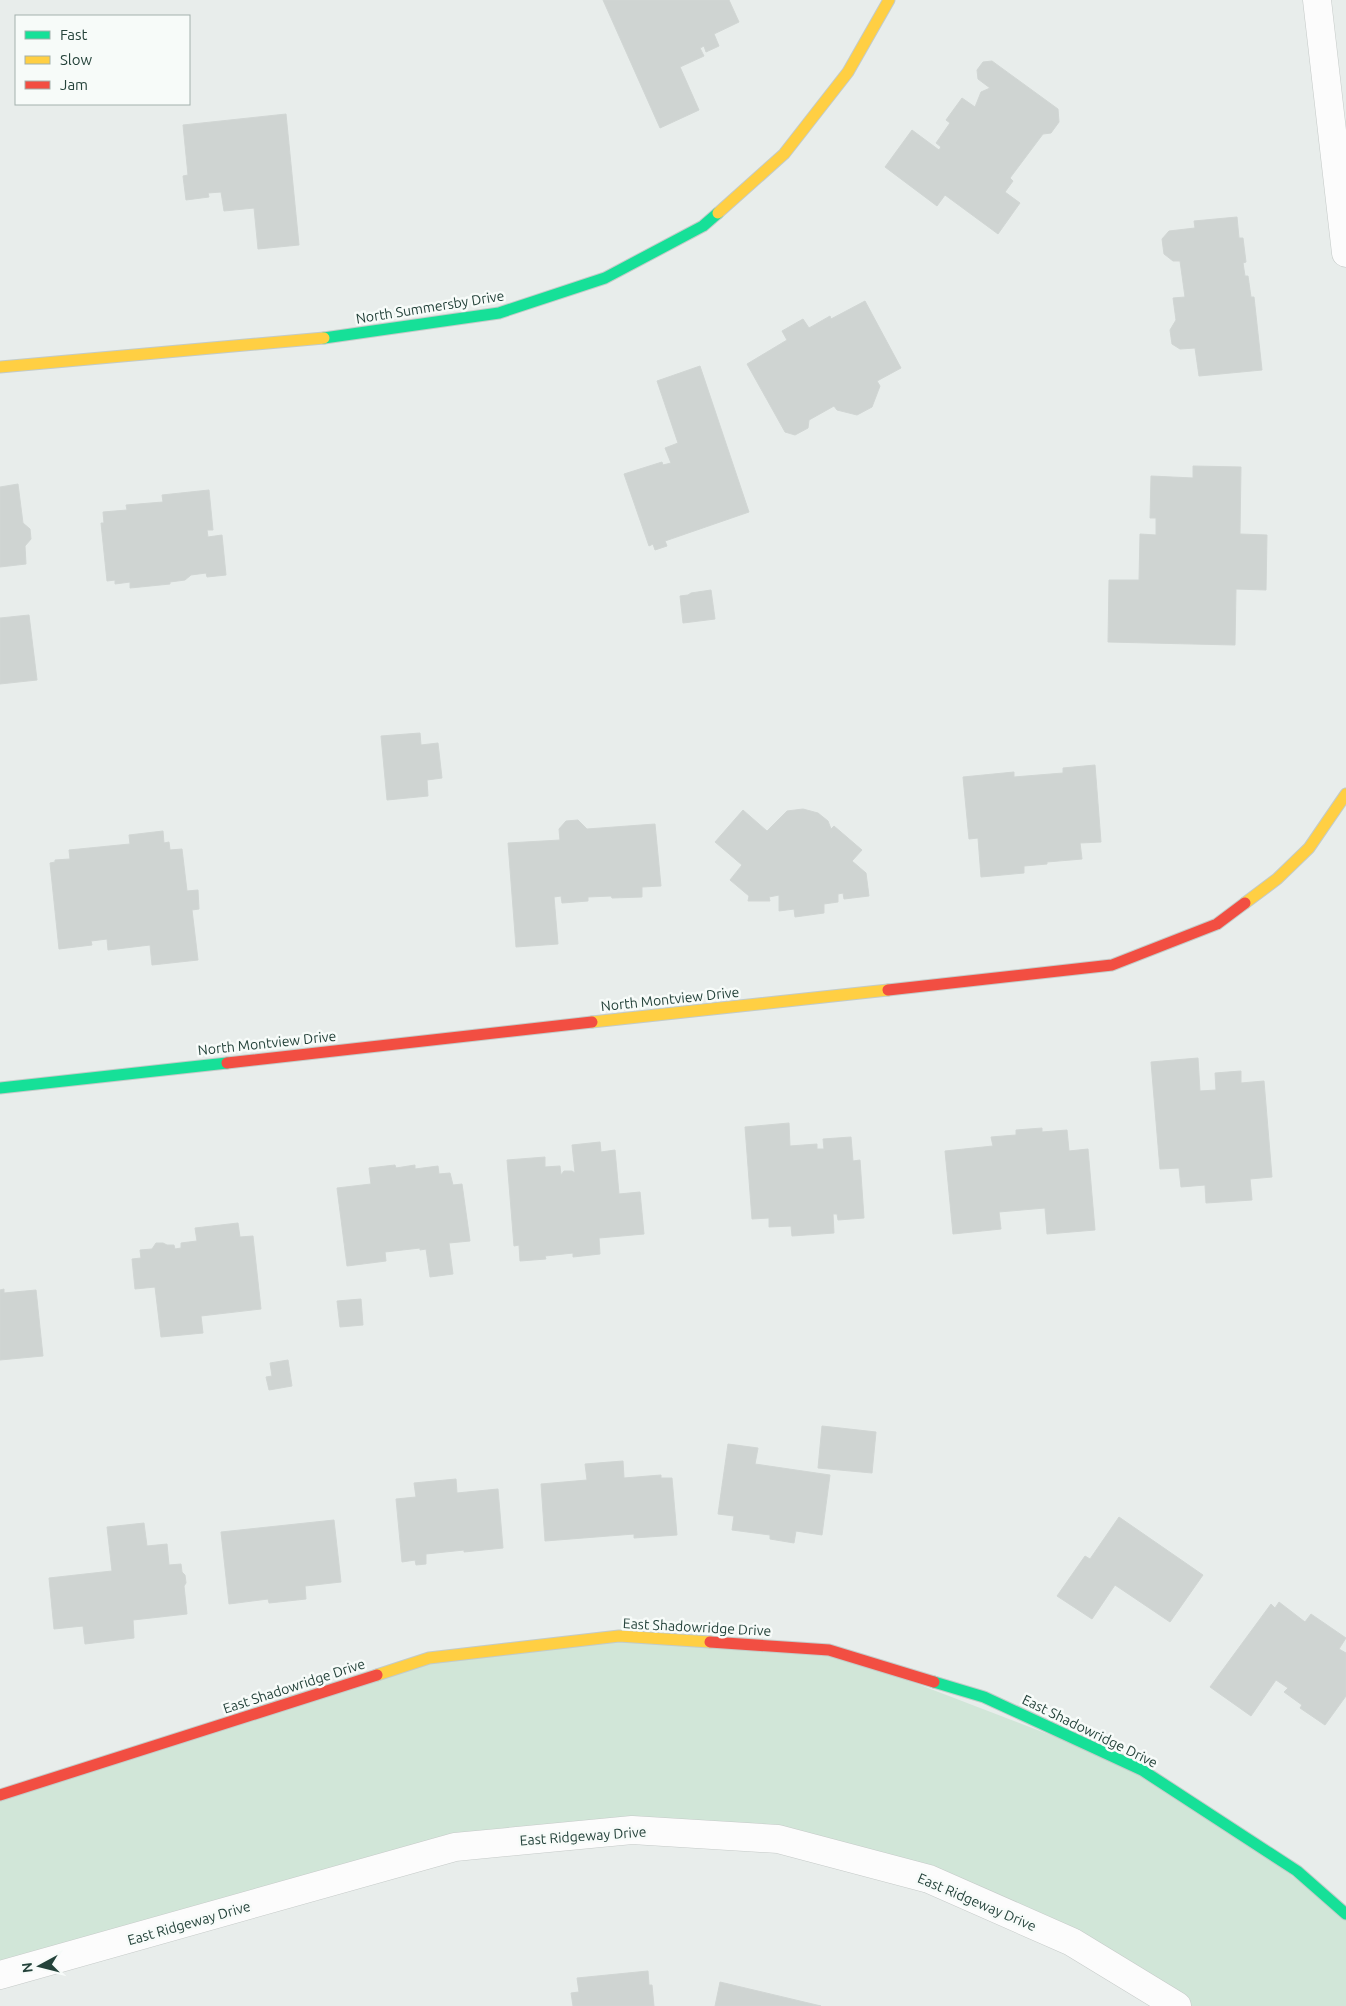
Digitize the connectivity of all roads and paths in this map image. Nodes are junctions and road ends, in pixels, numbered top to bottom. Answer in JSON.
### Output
{"nodes":[{"id":1,"x":888,"y":0,"type":"edge"},
{"id":2,"x":1317,"y":0,"type":"edge"},
{"id":3,"x":1346,"y":253,"type":"edge"},
{"id":4,"x":0,"y":367,"type":"edge"},
{"id":5,"x":1346,"y":794,"type":"edge"},
{"id":6,"x":0,"y":1088,"type":"edge"},
{"id":7,"x":0,"y":1796,"type":"edge"},
{"id":8,"x":1346,"y":1914,"type":"edge"},
{"id":9,"x":0,"y":1976,"type":"edge"},
{"id":10,"x":1176,"y":2006,"type":"edge"}],
"edges":[{"from":1,"to":4,"type":"street","name":"North Summersby Drive"},
{"from":2,"to":3,"type":"street"},
{"from":5,"to":6,"type":"street","name":"North Montview Drive"},
{"from":7,"to":8,"type":"street","name":"East Shadowridge Drive"},
{"from":9,"to":10,"type":"street","name":"East Ridgeway Drive"}]}
